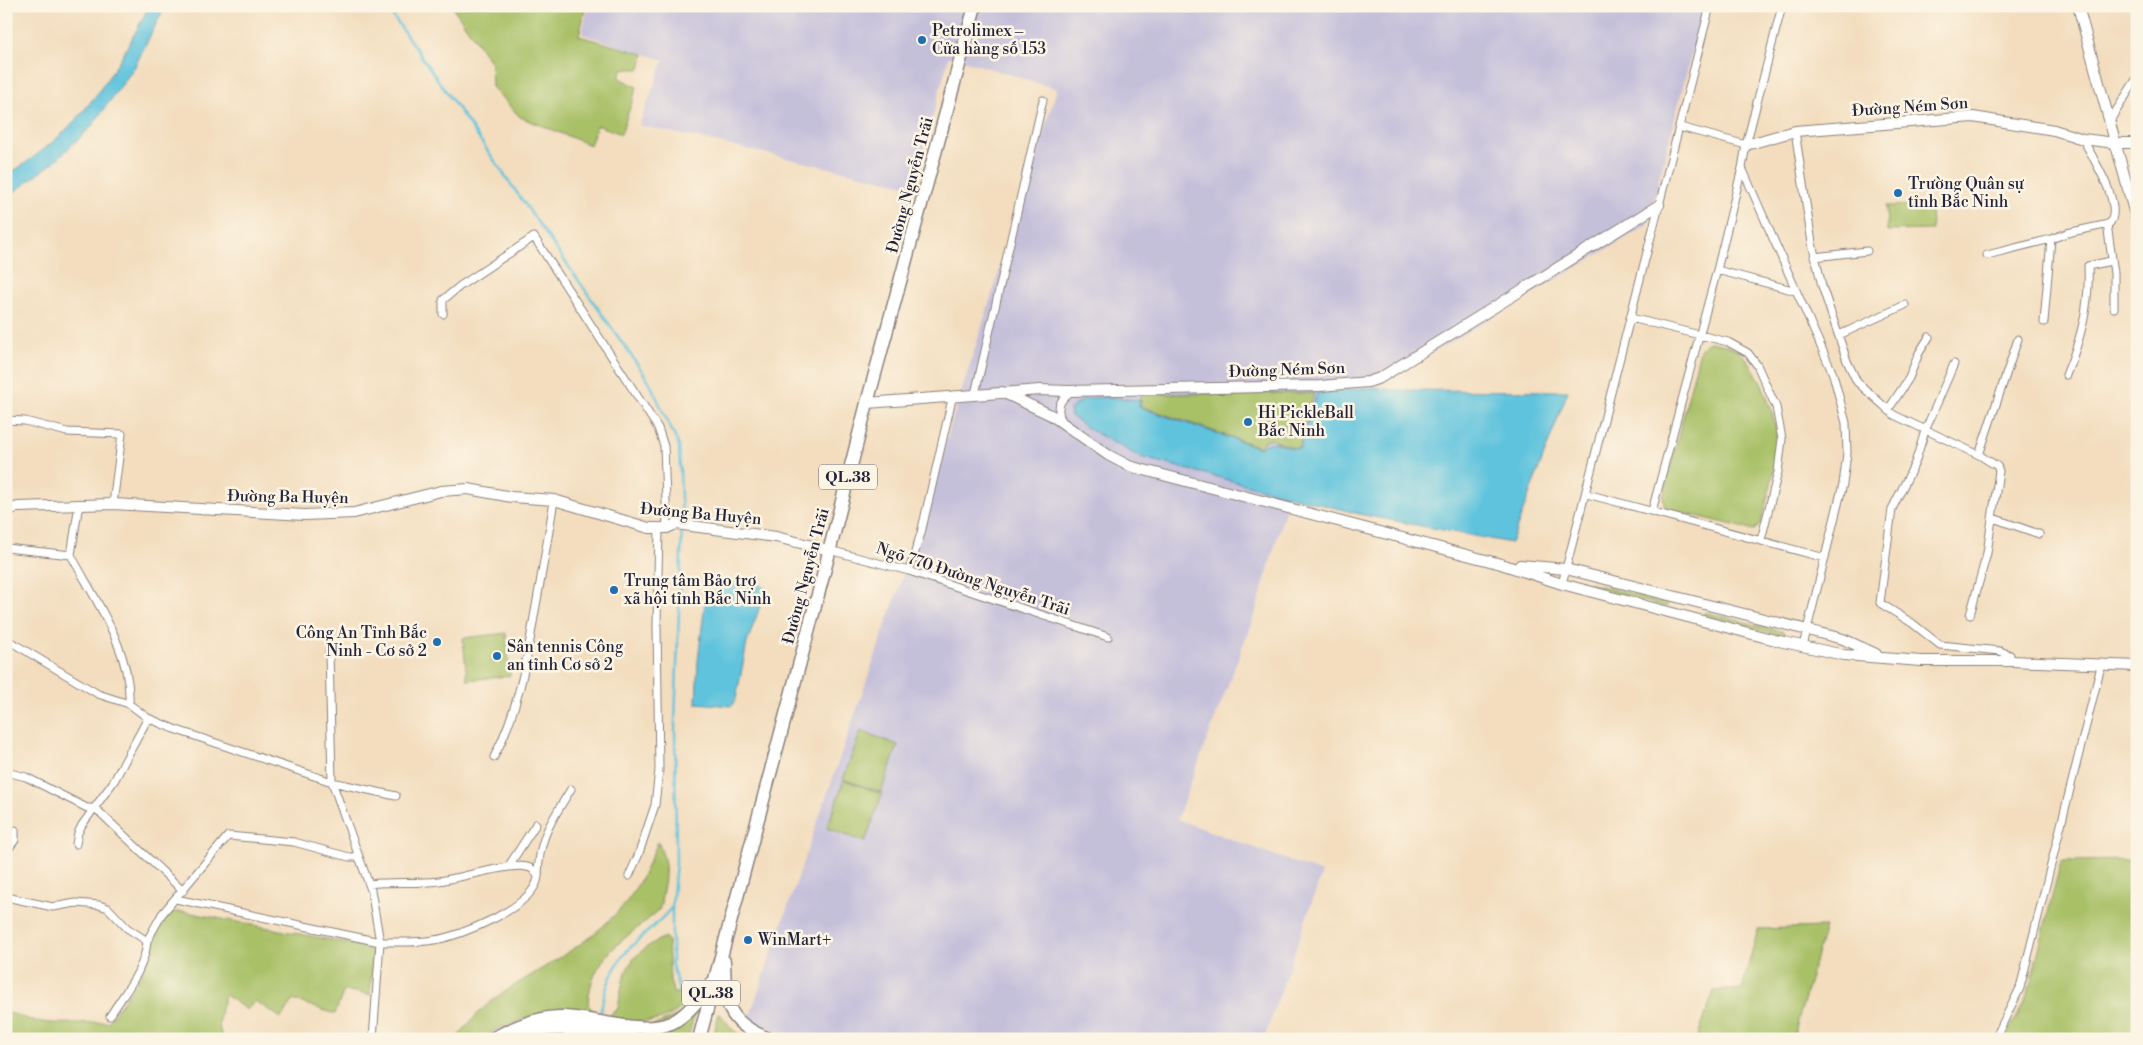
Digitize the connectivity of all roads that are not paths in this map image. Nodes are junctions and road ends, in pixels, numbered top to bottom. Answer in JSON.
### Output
{"nodes":[{"id":1,"x":975,"y":6,"type":"edge"},
{"id":2,"x":1710,"y":6,"type":"edge"},
{"id":3,"x":1782,"y":6,"type":"edge"},
{"id":4,"x":2078,"y":6,"type":"edge"},
{"id":5,"x":2137,"y":78,"type":"edge"},
{"id":6,"x":1043,"y":100,"type":"dead end"},
{"id":7,"x":2108,"y":123,"type":"junction"},
{"id":8,"x":1680,"y":127,"type":"junction"},
{"id":9,"x":1796,"y":131,"type":"junction"},
{"id":10,"x":2083,"y":138,"type":"junction"},
{"id":11,"x":2115,"y":143,"type":"junction"},
{"id":12,"x":2137,"y":143,"type":"edge"},
{"id":13,"x":1746,"y":145,"type":"junction"},
{"id":14,"x":1742,"y":168,"type":"junction"},
{"id":15,"x":1659,"y":205,"type":"junction"},
{"id":16,"x":2137,"y":222,"type":"edge"},
{"id":17,"x":2106,"y":224,"type":"junction"},
{"id":18,"x":2051,"y":239,"type":"junction"},
{"id":19,"x":1867,"y":251,"type":"dead end"},
{"id":20,"x":1987,"y":255,"type":"dead end"},
{"id":21,"x":1814,"y":257,"type":"dead end"},
{"id":22,"x":2111,"y":261,"type":"junction"},
{"id":23,"x":1717,"y":270,"type":"junction"},
{"id":24,"x":1796,"y":291,"type":"junction"},
{"id":25,"x":1905,"y":304,"type":"dead end"},
{"id":26,"x":2114,"y":308,"type":"dead end"},
{"id":27,"x":443,"y":314,"type":"dead end"},
{"id":28,"x":1632,"y":318,"type":"junction"},
{"id":29,"x":2044,"y":322,"type":"dead end"},
{"id":30,"x":1700,"y":335,"type":"junction"},
{"id":31,"x":1839,"y":335,"type":"junction"},
{"id":32,"x":1929,"y":337,"type":"dead end"},
{"id":33,"x":2018,"y":339,"type":"dead end"},
{"id":34,"x":1954,"y":364,"type":"dead end"},
{"id":35,"x":2066,"y":375,"type":"dead end"},
{"id":36,"x":1073,"y":391,"type":"junction"},
{"id":37,"x":1002,"y":392,"type":"junction"},
{"id":38,"x":975,"y":394,"type":"junction"},
{"id":39,"x":952,"y":395,"type":"junction"},
{"id":40,"x":867,"y":403,"type":"junction"},
{"id":41,"x":1888,"y":410,"type":"junction"},
{"id":42,"x":6,"y":420,"type":"edge"},
{"id":43,"x":1065,"y":425,"type":"junction"},
{"id":44,"x":1925,"y":431,"type":"junction"},
{"id":45,"x":1979,"y":455,"type":"junction"},
{"id":46,"x":1586,"y":494,"type":"junction"},
{"id":47,"x":554,"y":500,"type":"junction"},
{"id":48,"x":80,"y":504,"type":"junction"},
{"id":49,"x":113,"y":504,"type":"junction"},
{"id":50,"x":6,"y":510,"type":"edge"},
{"id":51,"x":1652,"y":511,"type":"junction"},
{"id":52,"x":1993,"y":518,"type":"junction"},
{"id":53,"x":667,"y":527,"type":"junction"},
{"id":54,"x":2039,"y":534,"type":"dead end"},
{"id":55,"x":1761,"y":540,"type":"junction"},
{"id":56,"x":6,"y":548,"type":"edge"},
{"id":57,"x":829,"y":550,"type":"junction"},
{"id":58,"x":71,"y":555,"type":"junction"},
{"id":59,"x":1825,"y":558,"type":"junction"},
{"id":60,"x":1501,"y":564,"type":"junction"},
{"id":61,"x":1566,"y":569,"type":"junction"},
{"id":62,"x":909,"y":571,"type":"junction"},
{"id":63,"x":1562,"y":584,"type":"junction"},
{"id":64,"x":1685,"y":600,"type":"junction"},
{"id":65,"x":1681,"y":615,"type":"junction"},
{"id":66,"x":1970,"y":615,"type":"dead end"},
{"id":67,"x":1806,"y":630,"type":"junction"},
{"id":68,"x":1108,"y":637,"type":"dead end"},
{"id":69,"x":6,"y":639,"type":"edge"},
{"id":70,"x":1938,"y":643,"type":"junction"},
{"id":71,"x":1803,"y":646,"type":"junction"},
{"id":72,"x":329,"y":651,"type":"dead end"},
{"id":73,"x":1884,"y":658,"type":"junction"},
{"id":74,"x":1935,"y":661,"type":"junction"},
{"id":75,"x":2011,"y":661,"type":"junction"},
{"id":76,"x":2101,"y":666,"type":"junction"},
{"id":77,"x":2137,"y":666,"type":"edge"},
{"id":78,"x":129,"y":704,"type":"junction"},
{"id":79,"x":148,"y":718,"type":"junction"},
{"id":80,"x":494,"y":757,"type":"dead end"},
{"id":81,"x":6,"y":772,"type":"edge"},
{"id":82,"x":332,"y":782,"type":"junction"},
{"id":83,"x":571,"y":789,"type":"dead end"},
{"id":84,"x":396,"y":796,"type":"dead end"},
{"id":85,"x":95,"y":808,"type":"junction"},
{"id":86,"x":536,"y":824,"type":"dead end"},
{"id":87,"x":15,"y":830,"type":"dead end"},
{"id":88,"x":76,"y":844,"type":"dead end"},
{"id":89,"x":6,"y":852,"type":"edge"},
{"id":90,"x":358,"y":857,"type":"junction"},
{"id":91,"x":508,"y":868,"type":"junction"},
{"id":92,"x":629,"y":876,"type":"dead end"},
{"id":93,"x":538,"y":877,"type":"junction"},
{"id":94,"x":369,"y":884,"type":"junction"},
{"id":95,"x":183,"y":891,"type":"junction"},
{"id":96,"x":6,"y":897,"type":"edge"},
{"id":97,"x":176,"y":899,"type":"junction"},
{"id":98,"x":147,"y":941,"type":"junction"},
{"id":99,"x":380,"y":942,"type":"junction"},
{"id":100,"x":724,"y":948,"type":"junction"},
{"id":101,"x":715,"y":979,"type":"junction"},
{"id":102,"x":110,"y":1016,"type":"dead end"},
{"id":103,"x":373,"y":1039,"type":"edge"},
{"id":104,"x":492,"y":1039,"type":"edge"},
{"id":105,"x":510,"y":1039,"type":"edge"},
{"id":106,"x":634,"y":1039,"type":"edge"},
{"id":107,"x":699,"y":1039,"type":"edge"},
{"id":108,"x":769,"y":1039,"type":"edge"},
{"id":109,"x":1995,"y":1039,"type":"edge"}],
"edges":[{"from":1,"to":40,"type":"highway","name":"Đường Nguyễn Trãi","number":"QL.38"},
{"from":2,"to":8,"type":"street"},
{"from":3,"to":13,"type":"street"},
{"from":4,"to":7,"type":"street"},
{"from":5,"to":7,"type":"street"},
{"from":6,"to":38,"type":"street"},
{"from":7,"to":11,"type":"street"},
{"from":8,"to":13,"type":"street"},
{"from":8,"to":15,"type":"street"},
{"from":9,"to":10,"type":"street","name":"Đường Ném Sơn"},
{"from":9,"to":13,"type":"street","name":"Đường Ném Sơn"},
{"from":9,"to":31,"type":"street"},
{"from":10,"to":11,"type":"street","name":"Đường Ném Sơn"},
{"from":10,"to":17,"type":"street"},
{"from":11,"to":12,"type":"street","name":"Đường Ném Sơn"},
{"from":11,"to":16,"type":"street"},
{"from":13,"to":14,"type":"street"},
{"from":14,"to":23,"type":"street"},
{"from":14,"to":24,"type":"street"},
{"from":15,"to":28,"type":"street"},
{"from":15,"to":36,"type":"street","name":"Đường Ném Sơn"},
{"from":17,"to":18,"type":"street"},
{"from":17,"to":22,"type":"street"},
{"from":18,"to":20,"type":"street"},
{"from":18,"to":29,"type":"street"},
{"from":19,"to":21,"type":"street"},
{"from":22,"to":26,"type":"street"},
{"from":22,"to":35,"type":"street"},
{"from":23,"to":24,"type":"street"},
{"from":23,"to":30,"type":"street"},
{"from":24,"to":59,"type":"street"},
{"from":25,"to":31,"type":"street"},
{"from":27,"to":53,"type":"street"},
{"from":28,"to":30,"type":"street"},
{"from":28,"to":46,"type":"street"},
{"from":30,"to":51,"type":"street"},
{"from":30,"to":55,"type":"street"},
{"from":31,"to":41,"type":"street"},
{"from":32,"to":41,"type":"street"},
{"from":33,"to":45,"type":"street"},
{"from":34,"to":44,"type":"street"},
{"from":36,"to":37,"type":"street","name":"Đường Ném Sơn"},
{"from":36,"to":43,"type":"street"},
{"from":37,"to":38,"type":"street","name":"Đường Ném Sơn"},
{"from":37,"to":43,"type":"street"},
{"from":38,"to":39,"type":"street","name":"Đường Ném Sơn"},
{"from":39,"to":40,"type":"street","name":"Đường Ném Sơn"},
{"from":39,"to":62,"type":"street"},
{"from":40,"to":57,"type":"highway","name":"Đường Nguyễn Trãi","number":"QL.38"},
{"from":41,"to":44,"type":"street"},
{"from":42,"to":49,"type":"street"},
{"from":43,"to":60,"type":"street"},
{"from":44,"to":45,"type":"street"},
{"from":44,"to":70,"type":"street"},
{"from":45,"to":52,"type":"street"},
{"from":46,"to":51,"type":"street"},
{"from":46,"to":61,"type":"street"},
{"from":47,"to":49,"type":"street","name":"Đường Ba Huyện"},
{"from":47,"to":53,"type":"street","name":"Đường Ba Huyện"},
{"from":47,"to":80,"type":"street"},
{"from":48,"to":49,"type":"street","name":"Đường Ba Huyện"},
{"from":48,"to":50,"type":"street","name":"Đường Ba Huyện"},
{"from":48,"to":58,"type":"street"},
{"from":51,"to":55,"type":"street"},
{"from":52,"to":54,"type":"street"},
{"from":52,"to":66,"type":"street"},
{"from":53,"to":57,"type":"street","name":"Đường Ba Huyện"},
{"from":53,"to":92,"type":"street"},
{"from":55,"to":59,"type":"street"},
{"from":56,"to":58,"type":"street"},
{"from":57,"to":62,"type":"street","name":"Ngõ 770 Đường Nguyễn Trãi"},
{"from":57,"to":100,"type":"highway","name":"Đường Nguyễn Trãi","number":"QL.38"},
{"from":58,"to":78,"type":"street"},
{"from":59,"to":67,"type":"street"},
{"from":60,"to":61,"type":"street"},
{"from":60,"to":63,"type":"street"},
{"from":61,"to":63,"type":"street"},
{"from":61,"to":64,"type":"street"},
{"from":62,"to":68,"type":"street","name":"Ngõ 770 Đường Nguyễn Trãi"},
{"from":63,"to":65,"type":"street"},
{"from":64,"to":65,"type":"street"},
{"from":64,"to":67,"type":"street"},
{"from":65,"to":71,"type":"street"},
{"from":67,"to":71,"type":"street"},
{"from":67,"to":73,"type":"street"},
{"from":69,"to":78,"type":"street"},
{"from":70,"to":74,"type":"street"},
{"from":70,"to":75,"type":"street"},
{"from":71,"to":73,"type":"street"},
{"from":72,"to":82,"type":"street"},
{"from":73,"to":74,"type":"street"},
{"from":74,"to":75,"type":"street"},
{"from":75,"to":76,"type":"street"},
{"from":76,"to":77,"type":"street"},
{"from":76,"to":109,"type":"street"},
{"from":78,"to":79,"type":"street"},
{"from":79,"to":82,"type":"street"},
{"from":79,"to":85,"type":"street"},
{"from":81,"to":85,"type":"street"},
{"from":82,"to":84,"type":"street"},
{"from":82,"to":90,"type":"street"},
{"from":83,"to":93,"type":"street"},
{"from":85,"to":88,"type":"street"},
{"from":85,"to":95,"type":"street"},
{"from":86,"to":91,"type":"street"},
{"from":87,"to":89,"type":"street"},
{"from":90,"to":94,"type":"street"},
{"from":90,"to":95,"type":"street"},
{"from":91,"to":93,"type":"street"},
{"from":91,"to":94,"type":"street"},
{"from":93,"to":99,"type":"street"},
{"from":94,"to":99,"type":"street"},
{"from":95,"to":97,"type":"street"},
{"from":96,"to":98,"type":"street"},
{"from":97,"to":98,"type":"street"},
{"from":97,"to":99,"type":"street"},
{"from":98,"to":102,"type":"street"},
{"from":99,"to":103,"type":"street"},
{"from":100,"to":101,"type":"highway","name":"Đường Nguyễn Trãi","number":"QL.38"},
{"from":100,"to":108,"type":"highway"},
{"from":101,"to":104,"type":"highway"},
{"from":101,"to":107,"type":"highway","name":"Đường Nguyễn Trãi","number":"QL.38"},
{"from":105,"to":106,"type":"highway"}]}
